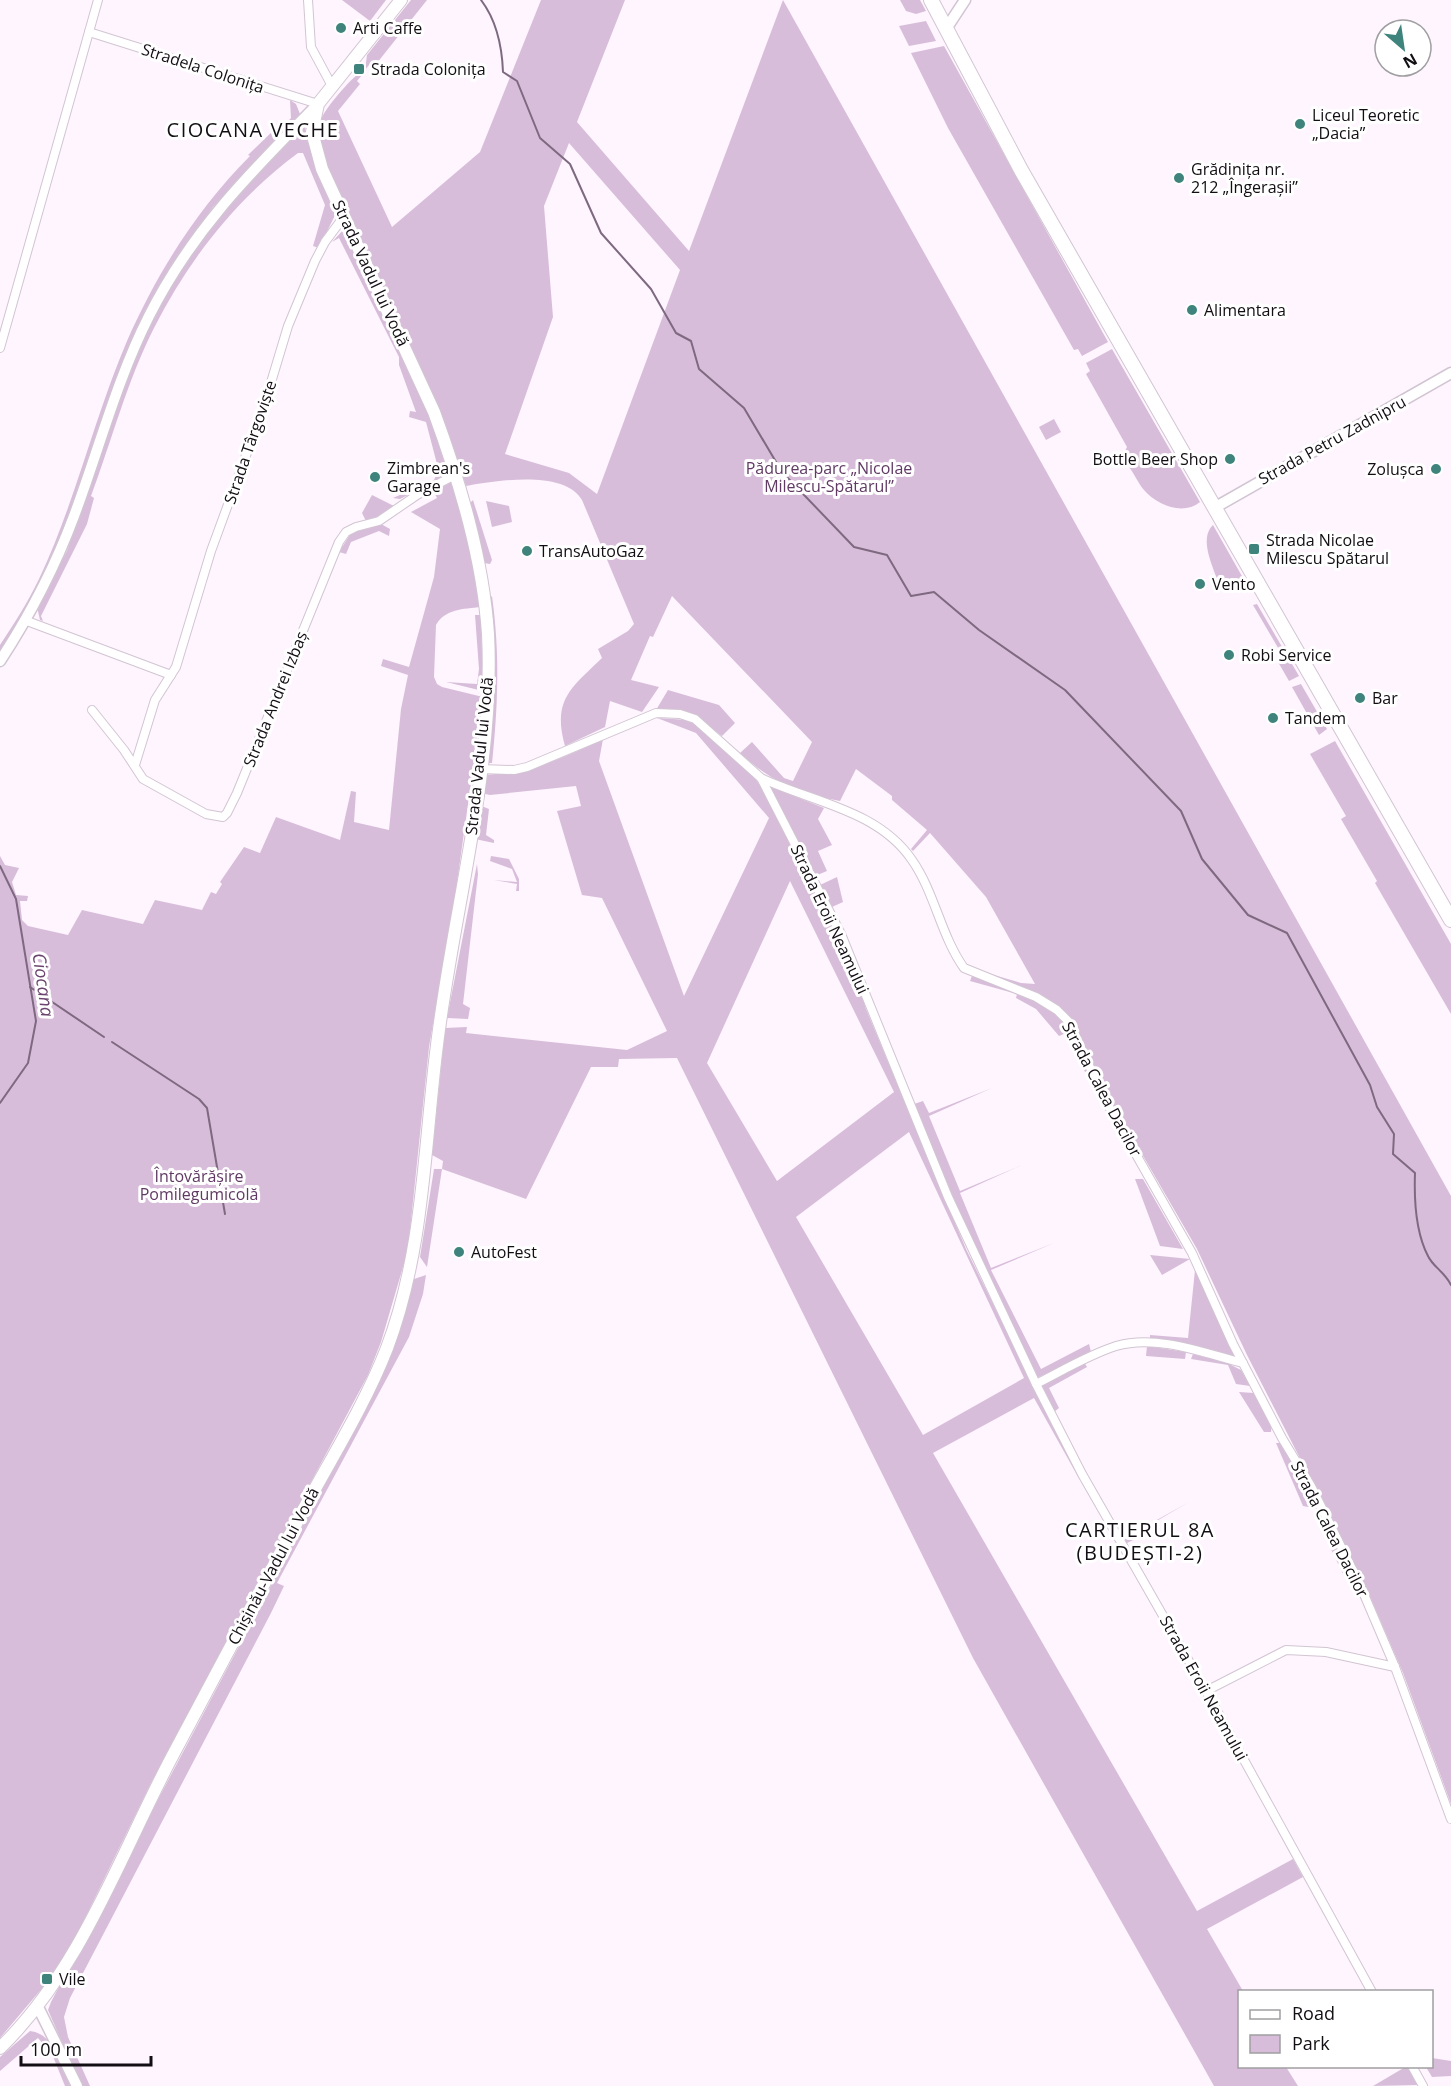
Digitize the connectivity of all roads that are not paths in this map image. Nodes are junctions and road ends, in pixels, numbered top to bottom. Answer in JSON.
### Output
{"nodes":[{"id":1,"x":98,"y":0,"type":"edge"},
{"id":2,"x":308,"y":0,"type":"edge"},
{"id":3,"x":401,"y":0,"type":"edge"},
{"id":4,"x":931,"y":0,"type":"edge"},
{"id":5,"x":966,"y":0,"type":"edge"},
{"id":6,"x":946,"y":29,"type":"junction"},
{"id":7,"x":88,"y":32,"type":"junction"},
{"id":8,"x":332,"y":86,"type":"junction"},
{"id":9,"x":318,"y":104,"type":"junction"},
{"id":10,"x":345,"y":215,"type":"junction"},
{"id":11,"x":0,"y":348,"type":"edge"},
{"id":12,"x":1451,"y":373,"type":"edge"},
{"id":13,"x":455,"y":475,"type":"junction"},
{"id":14,"x":1214,"y":508,"type":"junction"},
{"id":15,"x":27,"y":621,"type":"junction"},
{"id":16,"x":0,"y":661,"type":"edge"},
{"id":17,"x":171,"y":675,"type":"junction"},
{"id":18,"x":92,"y":710,"type":"dead end"},
{"id":19,"x":135,"y":765,"type":"junction"},
{"id":20,"x":480,"y":769,"type":"junction"},
{"id":21,"x":761,"y":778,"type":"junction"},
{"id":22,"x":1451,"y":920,"type":"edge"},
{"id":23,"x":437,"y":1043,"type":"joint"},
{"id":24,"x":1243,"y":1363,"type":"junction"},
{"id":25,"x":1036,"y":1384,"type":"junction"},
{"id":26,"x":1395,"y":1666,"type":"junction"},
{"id":27,"x":1206,"y":1690,"type":"junction"},
{"id":28,"x":1451,"y":1819,"type":"edge"},
{"id":29,"x":1371,"y":1990,"type":"edge"},
{"id":30,"x":38,"y":2007,"type":"junction"},
{"id":31,"x":0,"y":2048,"type":"edge"},
{"id":32,"x":1413,"y":2068,"type":"edge"},
{"id":33,"x":77,"y":2086,"type":"edge"},
{"id":34,"x":1423,"y":2086,"type":"edge"}],
"edges":[{"from":1,"to":7,"type":"street"},
{"from":2,"to":8,"type":"street"},
{"from":3,"to":8,"type":"main road","name":"Strada Vadul lui Vodă"},
{"from":4,"to":6,"type":"main road"},
{"from":5,"to":6,"type":"street"},
{"from":6,"to":14,"type":"main road"},
{"from":7,"to":9,"type":"street","name":"Stradela Colonița"},
{"from":7,"to":11,"type":"street"},
{"from":8,"to":9,"type":"main road","name":"Strada Vadul lui Vodă"},
{"from":9,"to":10,"type":"main road","name":"Strada Vadul lui Vodă"},
{"from":9,"to":15,"type":"street","name":"Strada Vadul lui Vodă"},
{"from":10,"to":13,"type":"main road","name":"Strada Vadul lui Vodă"},
{"from":10,"to":17,"type":"street","name":"Strada Târgoviște"},
{"from":12,"to":14,"type":"street","name":"Strada Petru Zadnipru"},
{"from":13,"to":19,"type":"street","name":"Strada Andrei Izbaș"},
{"from":13,"to":20,"type":"main road","name":"Strada Vadul lui Vodă"},
{"from":14,"to":22,"type":"main road"},
{"from":15,"to":16,"type":"street","name":"Strada Vadul lui Vodă"},
{"from":15,"to":17,"type":"street"},
{"from":17,"to":19,"type":"street","name":"Strada Târgoviște"},
{"from":18,"to":19,"type":"street","name":"Strada Andrei Izbaș"},
{"from":20,"to":21,"type":"street","name":"Strada Eroii Neamului"},
{"from":20,"to":23,"type":"main road","name":"Strada Vadul lui Vodă"},
{"from":21,"to":24,"type":"street","name":"Strada Calea Dacilor"},
{"from":21,"to":25,"type":"street","name":"Strada Eroii Neamului"},
{"from":23,"to":30,"type":"main road","name":"Chișinău-Vadul lui Vodă"},
{"from":24,"to":25,"type":"street"},
{"from":24,"to":26,"type":"street","name":"Strada Calea Dacilor"},
{"from":25,"to":27,"type":"street","name":"Strada Eroii Neamului"},
{"from":26,"to":27,"type":"street"},
{"from":26,"to":28,"type":"street","name":"Strada Calea Dacilor"},
{"from":27,"to":29,"type":"street","name":"Strada Eroii Neamului"},
{"from":30,"to":31,"type":"main road","name":"Chișinău-Vadul lui Vodă"},
{"from":30,"to":33,"type":"street"},
{"from":32,"to":34,"type":"street"}]}
